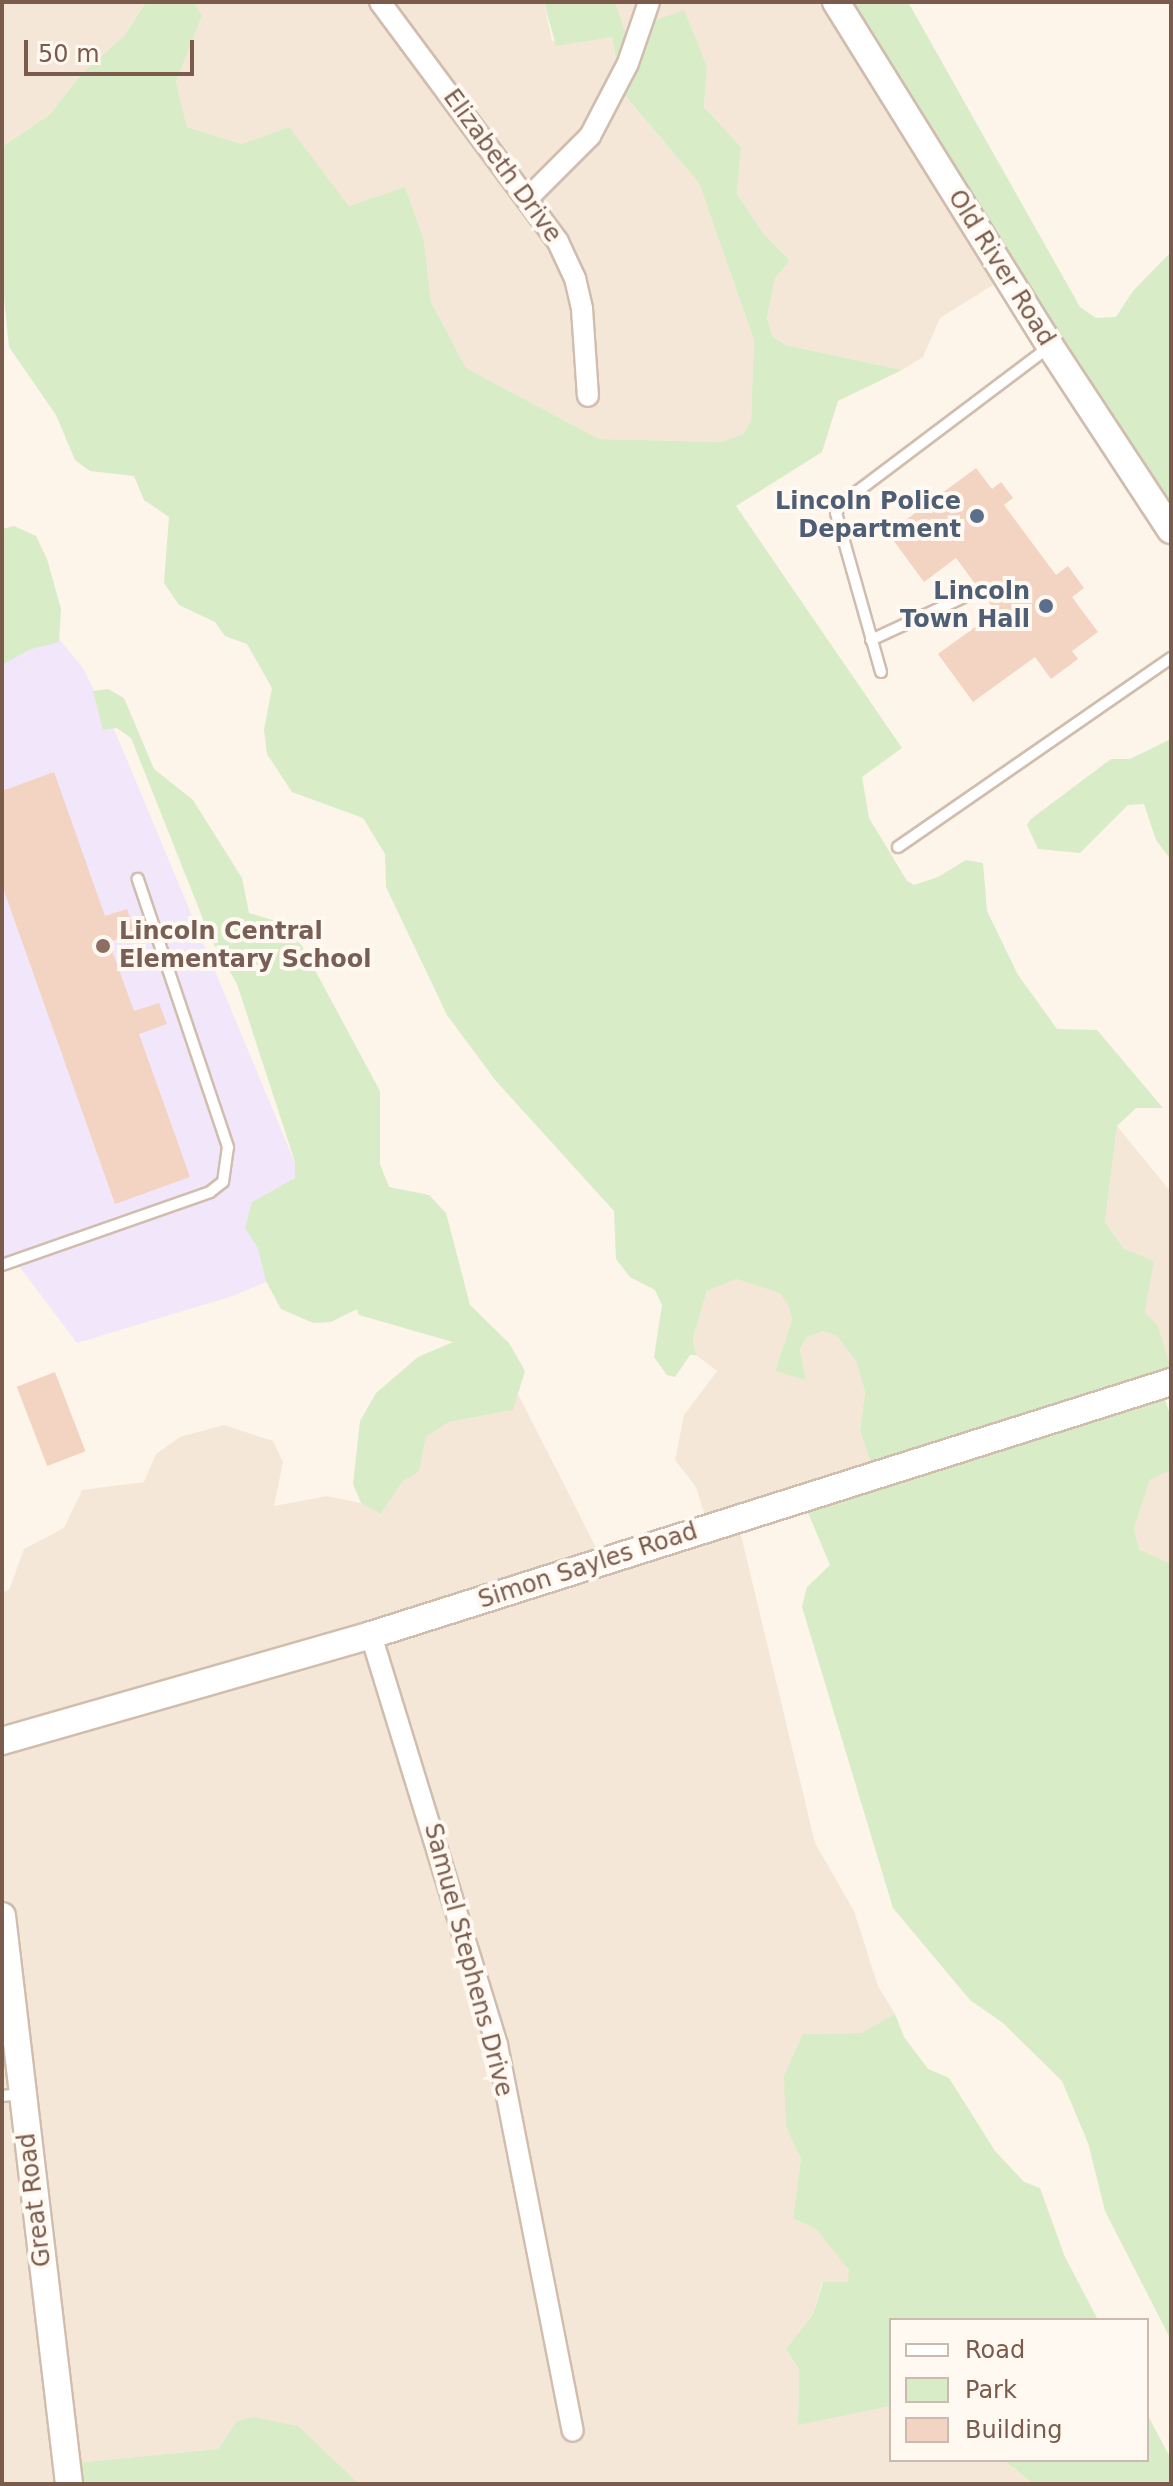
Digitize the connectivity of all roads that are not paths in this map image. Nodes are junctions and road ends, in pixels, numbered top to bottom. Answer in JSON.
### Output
{"nodes":[{"id":1,"x":380,"y":2,"type":"edge"},
{"id":2,"x":649,"y":2,"type":"edge"},
{"id":3,"x":836,"y":2,"type":"edge"},
{"id":4,"x":528,"y":198,"type":"junction"},
{"id":5,"x":1050,"y":346,"type":"junction"},
{"id":6,"x":588,"y":396,"type":"dead end"},
{"id":7,"x":1171,"y":530,"type":"edge"},
{"id":8,"x":962,"y":598,"type":"dead end"},
{"id":9,"x":871,"y":640,"type":"junction"},
{"id":10,"x":1171,"y":658,"type":"edge"},
{"id":11,"x":881,"y":672,"type":"dead end"},
{"id":12,"x":898,"y":847,"type":"dead end"},
{"id":13,"x":138,"y":879,"type":"dead end"},
{"id":14,"x":2,"y":1265,"type":"edge"},
{"id":15,"x":1171,"y":1382,"type":"edge"},
{"id":16,"x":371,"y":1635,"type":"junction"},
{"id":17,"x":2,"y":1741,"type":"edge"},
{"id":18,"x":2,"y":1916,"type":"edge"},
{"id":19,"x":12,"y":2095,"type":"edge"},
{"id":20,"x":573,"y":2431,"type":"dead end"},
{"id":21,"x":69,"y":2484,"type":"edge"}],
"edges":[{"from":1,"to":4,"type":"street","name":"Elizabeth Drive"},
{"from":2,"to":4,"type":"street"},
{"from":3,"to":5,"type":"street","name":"Old River Road"},
{"from":4,"to":6,"type":"street","name":"Elizabeth Drive"},
{"from":5,"to":7,"type":"street","name":"Old River Road"},
{"from":5,"to":9,"type":"lane"},
{"from":8,"to":9,"type":"lane"},
{"from":9,"to":11,"type":"lane"},
{"from":10,"to":12,"type":"lane"},
{"from":13,"to":14,"type":"lane"},
{"from":15,"to":16,"type":"street","name":"Simon Sayles Road"},
{"from":16,"to":17,"type":"street","name":"Simon Sayles Road"},
{"from":16,"to":20,"type":"street","name":"Samuel Stephens Drive"},
{"from":18,"to":19,"type":"street","name":"Great Road"},
{"from":19,"to":21,"type":"street","name":"Great Road"}]}
